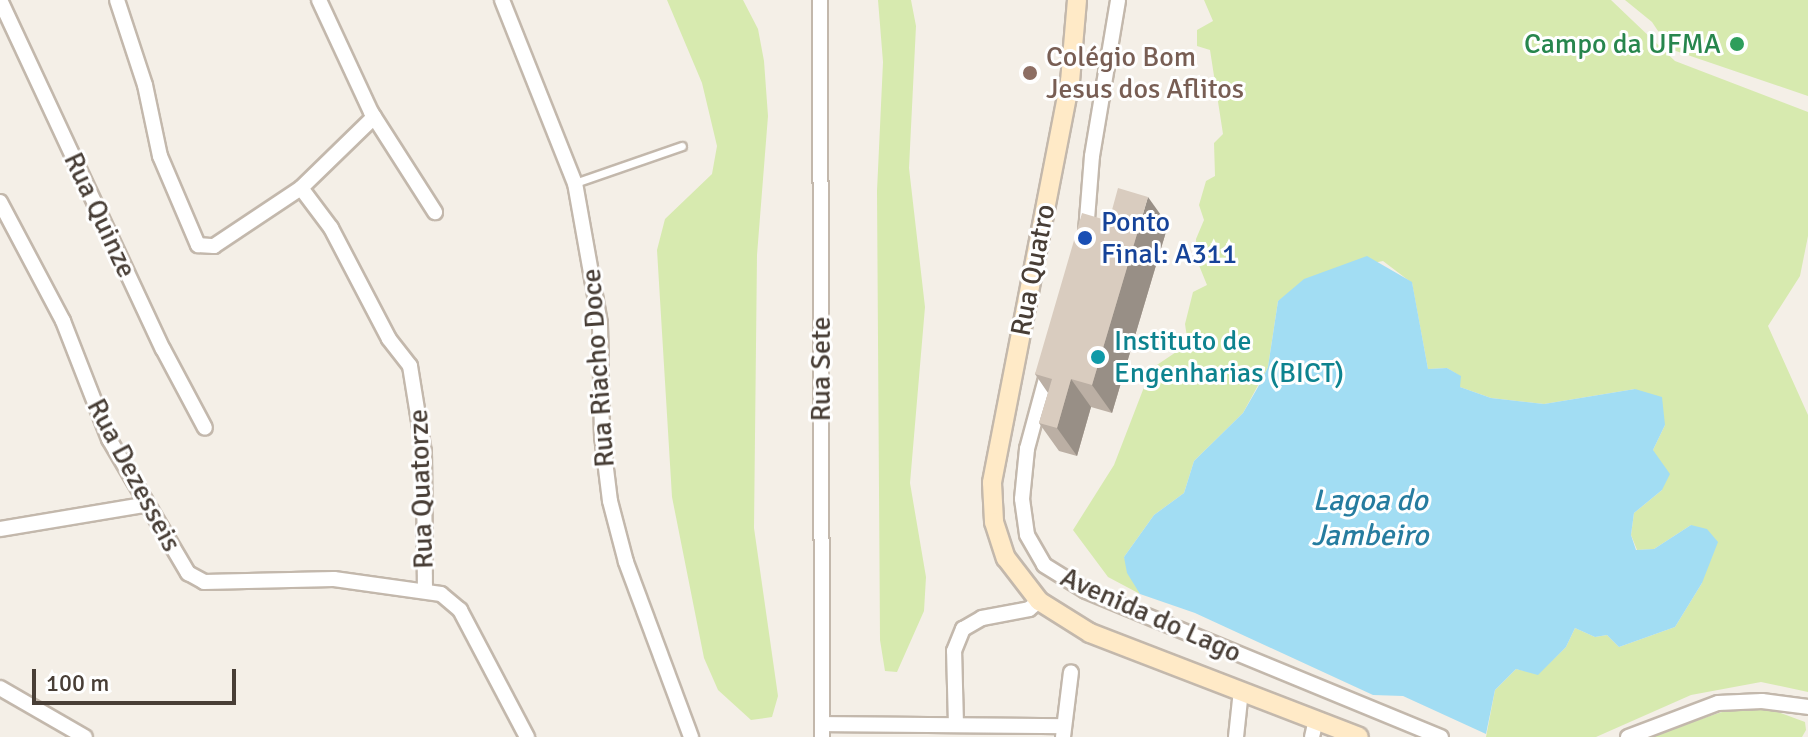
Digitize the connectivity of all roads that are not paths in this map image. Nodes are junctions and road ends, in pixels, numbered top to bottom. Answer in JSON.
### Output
{"nodes":[{"id":1,"x":0,"y":0,"type":"edge"},
{"id":2,"x":117,"y":0,"type":"edge"},
{"id":3,"x":319,"y":0,"type":"edge"},
{"id":4,"x":502,"y":0,"type":"edge"},
{"id":5,"x":820,"y":0,"type":"edge"},
{"id":6,"x":1077,"y":0,"type":"edge"},
{"id":7,"x":1118,"y":0,"type":"edge"},
{"id":8,"x":374,"y":117,"type":"junction"},
{"id":9,"x":682,"y":146,"type":"dead end"},
{"id":10,"x":575,"y":183,"type":"junction"},
{"id":11,"x":301,"y":188,"type":"junction"},
{"id":12,"x":0,"y":202,"type":"edge"},
{"id":13,"x":435,"y":212,"type":"dead end"},
{"id":14,"x":1081,"y":252,"type":"edge"},
{"id":15,"x":1054,"y":350,"type":"edge"},
{"id":16,"x":205,"y":428,"type":"dead end"},
{"id":17,"x":144,"y":505,"type":"junction"},
{"id":18,"x":0,"y":529,"type":"edge"},
{"id":19,"x":425,"y":589,"type":"junction"},
{"id":20,"x":1039,"y":601,"type":"junction"},
{"id":21,"x":1071,"y":672,"type":"dead end"},
{"id":22,"x":0,"y":688,"type":"edge"},
{"id":23,"x":1241,"y":690,"type":"junction"},
{"id":24,"x":1808,"y":707,"type":"edge"},
{"id":25,"x":956,"y":725,"type":"junction"},
{"id":26,"x":1314,"y":728,"type":"edge"},
{"id":27,"x":822,"y":730,"type":"edge"},
{"id":28,"x":917,"y":731,"type":"edge"},
{"id":29,"x":992,"y":731,"type":"edge"},
{"id":30,"x":1062,"y":731,"type":"edge"},
{"id":31,"x":85,"y":737,"type":"edge"},
{"id":32,"x":527,"y":737,"type":"edge"},
{"id":33,"x":691,"y":737,"type":"edge"},
{"id":34,"x":1236,"y":737,"type":"edge"},
{"id":35,"x":1359,"y":737,"type":"edge"},
{"id":36,"x":1441,"y":737,"type":"edge"},
{"id":37,"x":1628,"y":737,"type":"edge"}],
"edges":[{"from":1,"to":16,"type":"street","name":"Rua Quinze"},
{"from":2,"to":11,"type":"street"},
{"from":3,"to":8,"type":"street"},
{"from":4,"to":10,"type":"street","name":"Rua Riacho Doce"},
{"from":5,"to":27,"type":"street","name":"Rua Sete"},
{"from":6,"to":20,"type":"main road","name":"Rua Quatro"},
{"from":7,"to":14,"type":"street"},
{"from":8,"to":11,"type":"street"},
{"from":8,"to":13,"type":"street"},
{"from":9,"to":10,"type":"lane"},
{"from":10,"to":33,"type":"street","name":"Rua Riacho Doce"},
{"from":11,"to":19,"type":"street","name":"Rua Quatorze"},
{"from":12,"to":17,"type":"street","name":"Rua Dezesseis"},
{"from":15,"to":36,"type":"street","name":"Avenida do Lago"},
{"from":17,"to":18,"type":"street"},
{"from":17,"to":19,"type":"street","name":"Rua Dezesseis"},
{"from":19,"to":32,"type":"street","name":"Rua Quatorze"},
{"from":20,"to":23,"type":"main road","name":"Rua Quatro"},
{"from":20,"to":25,"type":"street"},
{"from":21,"to":30,"type":"street"},
{"from":22,"to":31,"type":"street"},
{"from":23,"to":26,"type":"main road","name":"Rua Quatro"},
{"from":23,"to":34,"type":"street"},
{"from":24,"to":37,"type":"street"},
{"from":25,"to":28,"type":"street"},
{"from":25,"to":29,"type":"street"},
{"from":26,"to":35,"type":"main road","name":"Rua Quatro"},
{"from":27,"to":28,"type":"street"},
{"from":29,"to":30,"type":"street"}]}
